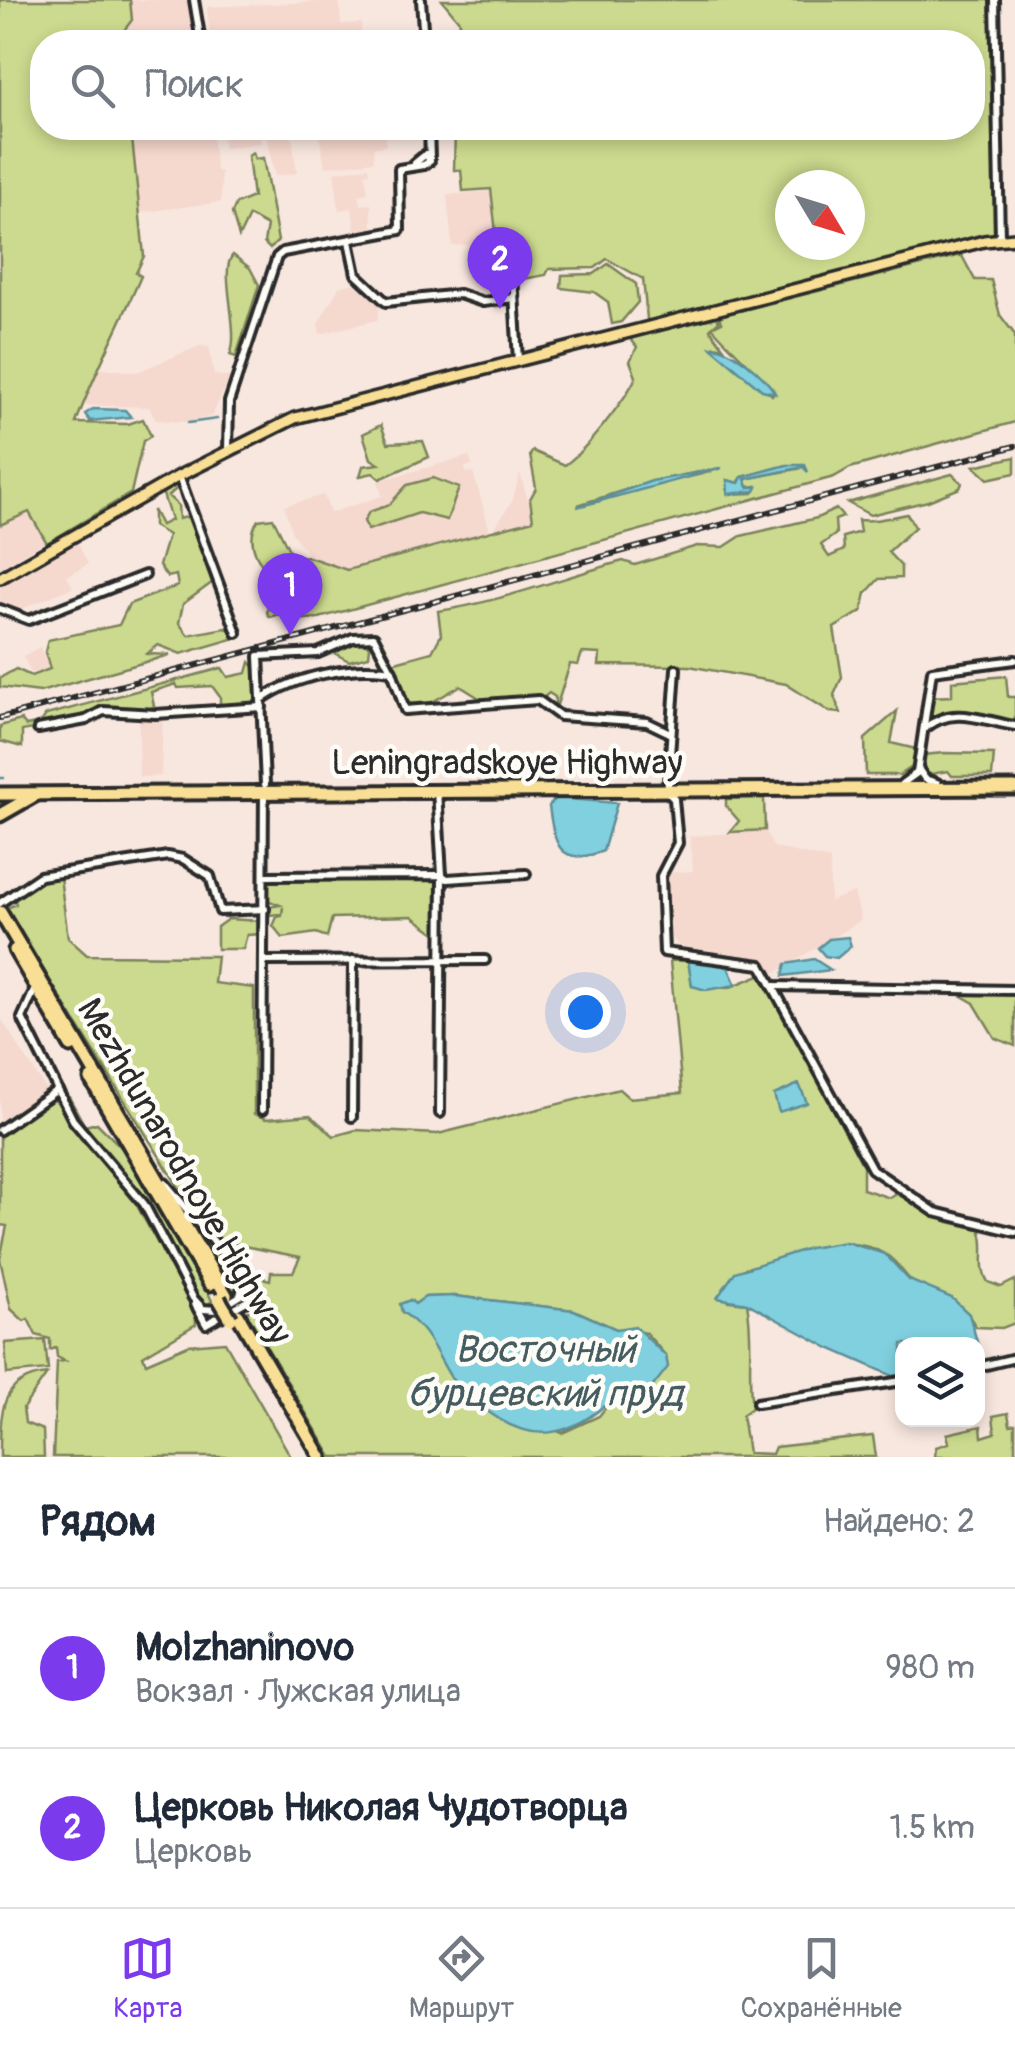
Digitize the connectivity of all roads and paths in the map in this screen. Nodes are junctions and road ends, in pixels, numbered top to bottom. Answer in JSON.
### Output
{"nodes":[{"id":1,"x":194,"y":0,"type":"edge"},
{"id":2,"x":421,"y":0,"type":"edge"},
{"id":3,"x":994,"y":0,"type":"edge"},
{"id":4,"x":199,"y":30,"type":"edge"},
{"id":5,"x":423,"y":30,"type":"edge"},
{"id":6,"x":427,"y":140,"type":"edge"},
{"id":7,"x":1000,"y":238,"type":"junction"},
{"id":8,"x":1015,"y":238,"type":"edge"},
{"id":9,"x":348,"y":241,"type":"junction"},
{"id":10,"x":512,"y":258,"type":"dead end"},
{"id":11,"x":514,"y":298,"type":"junction"},
{"id":12,"x":518,"y":360,"type":"junction"},
{"id":13,"x":228,"y":451,"type":"junction"},
{"id":14,"x":179,"y":476,"type":"junction"},
{"id":15,"x":145,"y":575,"type":"dead end"},
{"id":16,"x":0,"y":578,"type":"edge"},
{"id":17,"x":0,"y":608,"type":"edge"},
{"id":18,"x":237,"y":633,"type":"dead end"},
{"id":19,"x":1015,"y":660,"type":"edge"},
{"id":20,"x":676,"y":669,"type":"dead end"},
{"id":21,"x":392,"y":671,"type":"junction"},
{"id":22,"x":262,"y":703,"type":"junction"},
{"id":23,"x":1015,"y":726,"type":"edge"},
{"id":24,"x":38,"y":729,"type":"dead end"},
{"id":25,"x":924,"y":729,"type":"junction"},
{"id":26,"x":670,"y":733,"type":"junction"},
{"id":27,"x":918,"y":768,"type":"junction"},
{"id":28,"x":903,"y":783,"type":"junction"},
{"id":29,"x":937,"y":783,"type":"junction"},
{"id":30,"x":1015,"y":785,"type":"edge"},
{"id":31,"x":264,"y":787,"type":"junction"},
{"id":32,"x":0,"y":789,"type":"edge"},
{"id":33,"x":437,"y":790,"type":"junction"},
{"id":34,"x":672,"y":790,"type":"junction"},
{"id":35,"x":46,"y":792,"type":"junction"},
{"id":36,"x":0,"y":814,"type":"edge"},
{"id":37,"x":526,"y":874,"type":"dead end"},
{"id":38,"x":442,"y":875,"type":"junction"},
{"id":39,"x":265,"y":876,"type":"junction"},
{"id":40,"x":0,"y":902,"type":"edge"},
{"id":41,"x":265,"y":909,"type":"junction"},
{"id":42,"x":0,"y":912,"type":"edge"},
{"id":43,"x":0,"y":925,"type":"edge"},
{"id":44,"x":353,"y":960,"type":"junction"},
{"id":45,"x":439,"y":960,"type":"junction"},
{"id":46,"x":485,"y":960,"type":"dead end"},
{"id":47,"x":265,"y":961,"type":"junction"},
{"id":48,"x":32,"y":980,"type":"junction"},
{"id":49,"x":773,"y":986,"type":"junction"},
{"id":50,"x":1015,"y":990,"type":"edge"},
{"id":51,"x":28,"y":1002,"type":"junction"},
{"id":52,"x":49,"y":1009,"type":"junction"},
{"id":53,"x":59,"y":1094,"type":"junction"},
{"id":54,"x":262,"y":1110,"type":"dead end"},
{"id":55,"x":440,"y":1113,"type":"dead end"},
{"id":56,"x":352,"y":1117,"type":"dead end"},
{"id":57,"x":0,"y":1130,"type":"edge"},
{"id":58,"x":155,"y":1171,"type":"junction"},
{"id":59,"x":1015,"y":1232,"type":"edge"},
{"id":60,"x":241,"y":1272,"type":"junction"},
{"id":61,"x":223,"y":1297,"type":"junction"},
{"id":62,"x":193,"y":1298,"type":"junction"},
{"id":63,"x":234,"y":1317,"type":"junction"},
{"id":64,"x":1015,"y":1358,"type":"edge"},
{"id":65,"x":985,"y":1365,"type":"edge"},
{"id":66,"x":895,"y":1383,"type":"edge"},
{"id":67,"x":756,"y":1403,"type":"dead end"},
{"id":68,"x":312,"y":1457,"type":"edge"},
{"id":69,"x":321,"y":1457,"type":"edge"}],
"edges":[{"from":1,"to":4,"type":"street"},
{"from":2,"to":5,"type":"street"},
{"from":3,"to":7,"type":"street"},
{"from":6,"to":9,"type":"street"},
{"from":7,"to":8,"type":"main road"},
{"from":7,"to":12,"type":"main road"},
{"from":9,"to":11,"type":"street"},
{"from":9,"to":13,"type":"street"},
{"from":10,"to":11,"type":"street"},
{"from":11,"to":12,"type":"street"},
{"from":12,"to":13,"type":"main road"},
{"from":13,"to":14,"type":"main road"},
{"from":14,"to":16,"type":"main road"},
{"from":14,"to":18,"type":"street"},
{"from":15,"to":17,"type":"street"},
{"from":19,"to":25,"type":"street"},
{"from":20,"to":26,"type":"street"},
{"from":21,"to":22,"type":"street"},
{"from":21,"to":22,"type":"street"},
{"from":21,"to":26,"type":"street"},
{"from":22,"to":24,"type":"street"},
{"from":22,"to":31,"type":"street"},
{"from":23,"to":25,"type":"street"},
{"from":25,"to":27,"type":"street"},
{"from":26,"to":34,"type":"street"},
{"from":27,"to":28,"type":"street"},
{"from":27,"to":29,"type":"street"},
{"from":28,"to":29,"type":"highway","name":"Leningradskoye Highway"},
{"from":28,"to":34,"type":"highway","name":"Leningradskoye Highway"},
{"from":29,"to":30,"type":"highway","name":"Leningradskoye Highway"},
{"from":30,"to":34,"type":"highway","name":"Leningradskoye Highway"},
{"from":31,"to":32,"type":"highway","name":"Leningradskoye Highway"},
{"from":31,"to":33,"type":"highway","name":"Leningradskoye Highway"},
{"from":31,"to":34,"type":"highway","name":"Leningradskoye Highway"},
{"from":31,"to":35,"type":"highway","name":"Leningradskoye Highway"},
{"from":31,"to":39,"type":"street"},
{"from":32,"to":35,"type":"highway","name":"Leningradskoye Highway"},
{"from":33,"to":34,"type":"highway","name":"Leningradskoye Highway"},
{"from":33,"to":38,"type":"street"},
{"from":34,"to":49,"type":"street"},
{"from":35,"to":36,"type":"highway"},
{"from":37,"to":38,"type":"street"},
{"from":38,"to":39,"type":"street"},
{"from":38,"to":45,"type":"street"},
{"from":39,"to":41,"type":"street"},
{"from":40,"to":41,"type":"street"},
{"from":41,"to":47,"type":"street"},
{"from":42,"to":58,"type":"highway","name":"Mezhdunarodnoye Highway"},
{"from":43,"to":48,"type":"highway","name":"Mezhdunarodnoye Highway"},
{"from":44,"to":45,"type":"street"},
{"from":44,"to":47,"type":"street"},
{"from":44,"to":56,"type":"street"},
{"from":45,"to":46,"type":"street"},
{"from":45,"to":55,"type":"street"},
{"from":47,"to":54,"type":"street"},
{"from":48,"to":51,"type":"street"},
{"from":48,"to":52,"type":"highway","name":"Mezhdunarodnoye Highway"},
{"from":49,"to":50,"type":"street"},
{"from":49,"to":59,"type":"street"},
{"from":51,"to":52,"type":"street"},
{"from":51,"to":53,"type":"street"},
{"from":52,"to":61,"type":"highway","name":"Mezhdunarodnoye Highway"},
{"from":53,"to":57,"type":"street"},
{"from":53,"to":62,"type":"street"},
{"from":58,"to":60,"type":"street"},
{"from":58,"to":61,"type":"highway","name":"Mezhdunarodnoye Highway"},
{"from":60,"to":62,"type":"street"},
{"from":60,"to":62,"type":"street"},
{"from":61,"to":63,"type":"highway","name":"Mezhdunarodnoye Highway"},
{"from":63,"to":68,"type":"highway","name":"Mezhdunarodnoye Highway"},
{"from":63,"to":69,"type":"highway","name":"Mezhdunarodnoye Highway"},
{"from":64,"to":65,"type":"street"},
{"from":66,"to":67,"type":"street"}]}
